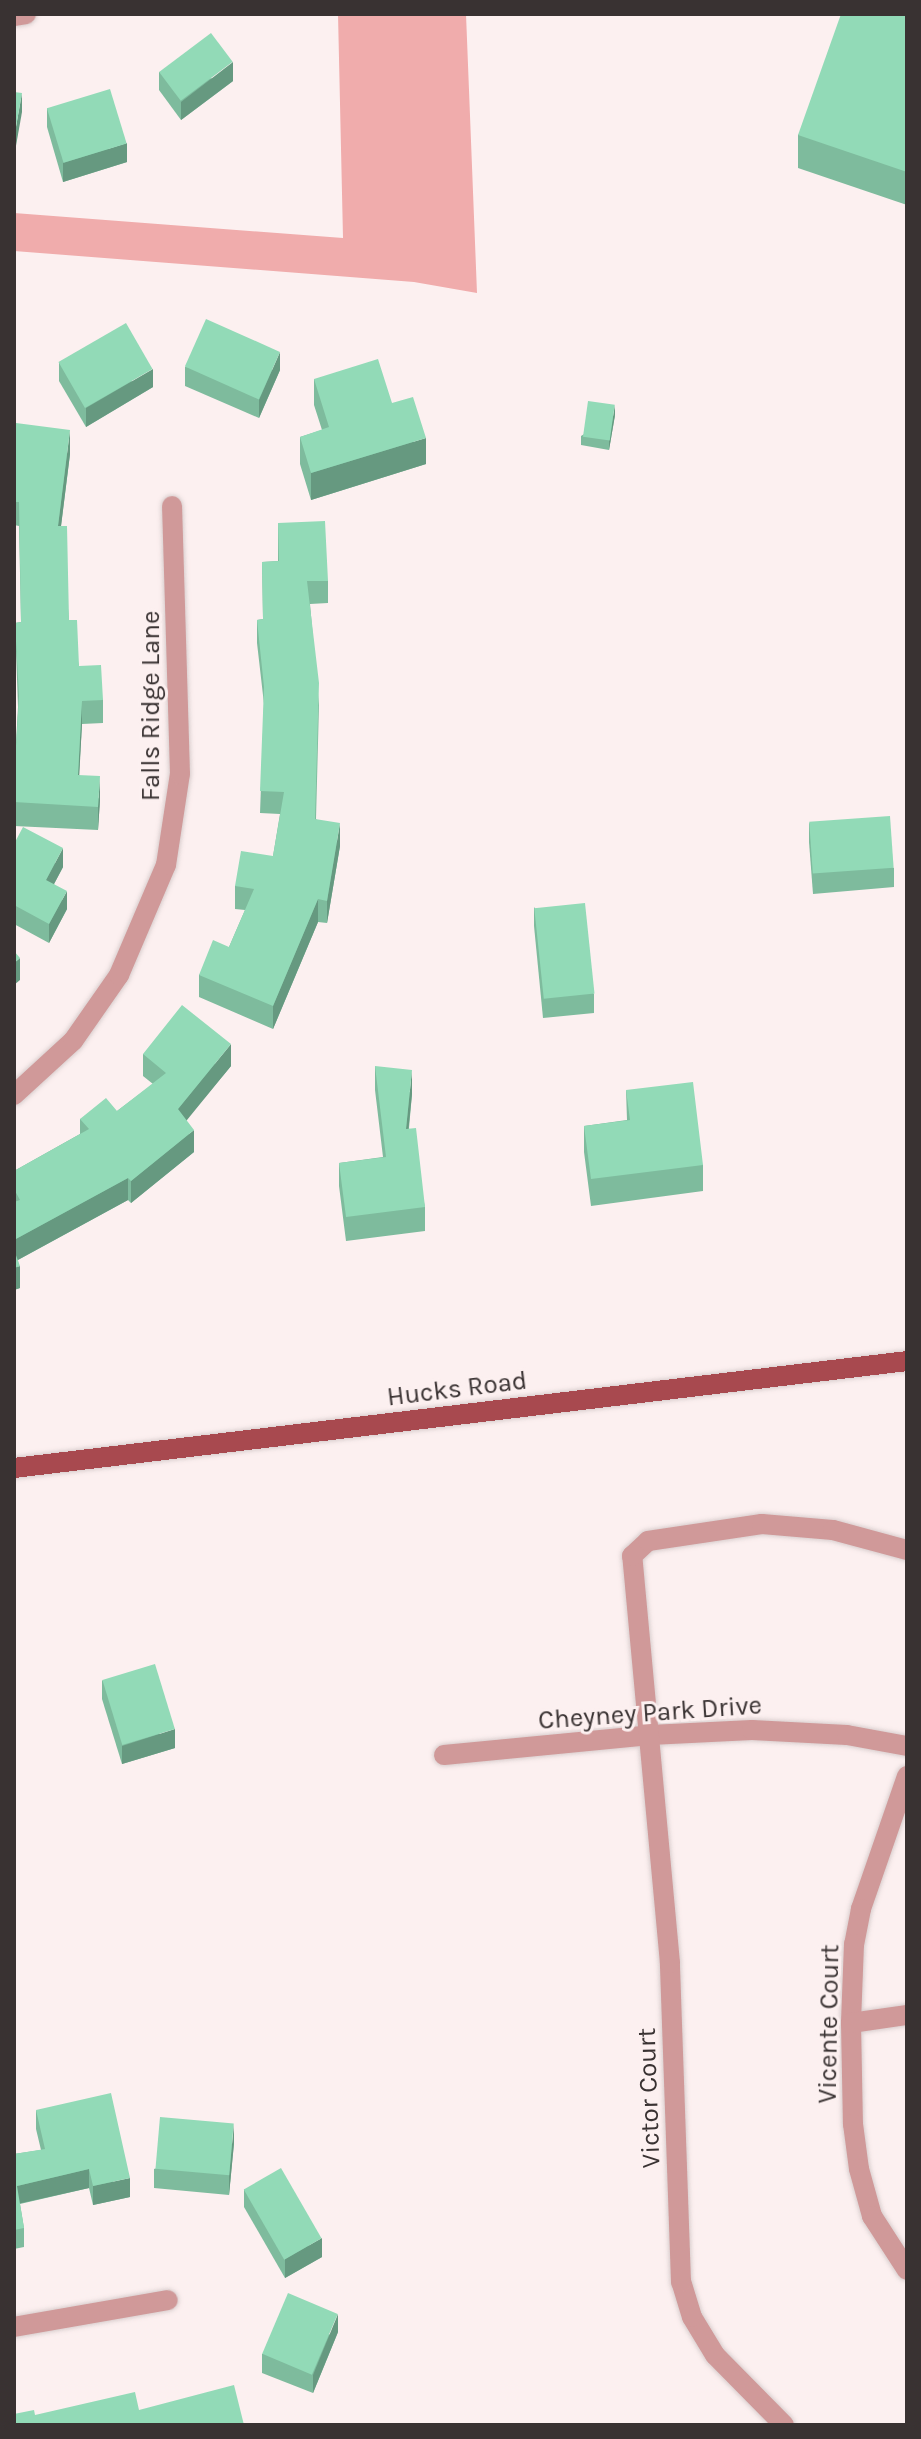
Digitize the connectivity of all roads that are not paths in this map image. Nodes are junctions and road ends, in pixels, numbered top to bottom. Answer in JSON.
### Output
{"nodes":[{"id":1,"x":26,"y":14,"type":"edge"},
{"id":2,"x":14,"y":16,"type":"edge"},
{"id":3,"x":172,"y":506,"type":"dead end"},
{"id":4,"x":14,"y":1095,"type":"edge"},
{"id":5,"x":907,"y":1361,"type":"edge"},
{"id":6,"x":14,"y":1468,"type":"edge"},
{"id":7,"x":907,"y":1550,"type":"edge"},
{"id":8,"x":650,"y":1735,"type":"junction"},
{"id":9,"x":907,"y":1746,"type":"edge"},
{"id":10,"x":444,"y":1755,"type":"dead end"},
{"id":11,"x":907,"y":1776,"type":"edge"},
{"id":12,"x":907,"y":2015,"type":"edge"},
{"id":13,"x":851,"y":2023,"type":"junction"},
{"id":14,"x":907,"y":2270,"type":"edge"},
{"id":15,"x":168,"y":2300,"type":"dead end"},
{"id":16,"x":14,"y":2327,"type":"edge"},
{"id":17,"x":784,"y":2425,"type":"edge"}],
"edges":[{"from":1,"to":2,"type":"street"},
{"from":3,"to":4,"type":"street","name":"Falls Ridge Lane"},
{"from":5,"to":6,"type":"main road","name":"Hucks Road"},
{"from":7,"to":8,"type":"street","name":"Victor Court"},
{"from":8,"to":9,"type":"street","name":"Cheyney Park Drive"},
{"from":8,"to":10,"type":"street","name":"Cheyney Park Drive"},
{"from":8,"to":17,"type":"street","name":"Victor Court"},
{"from":11,"to":13,"type":"street","name":"Vicente Court"},
{"from":12,"to":13,"type":"street"},
{"from":13,"to":14,"type":"street","name":"Vicente Court"},
{"from":15,"to":16,"type":"street"}]}
